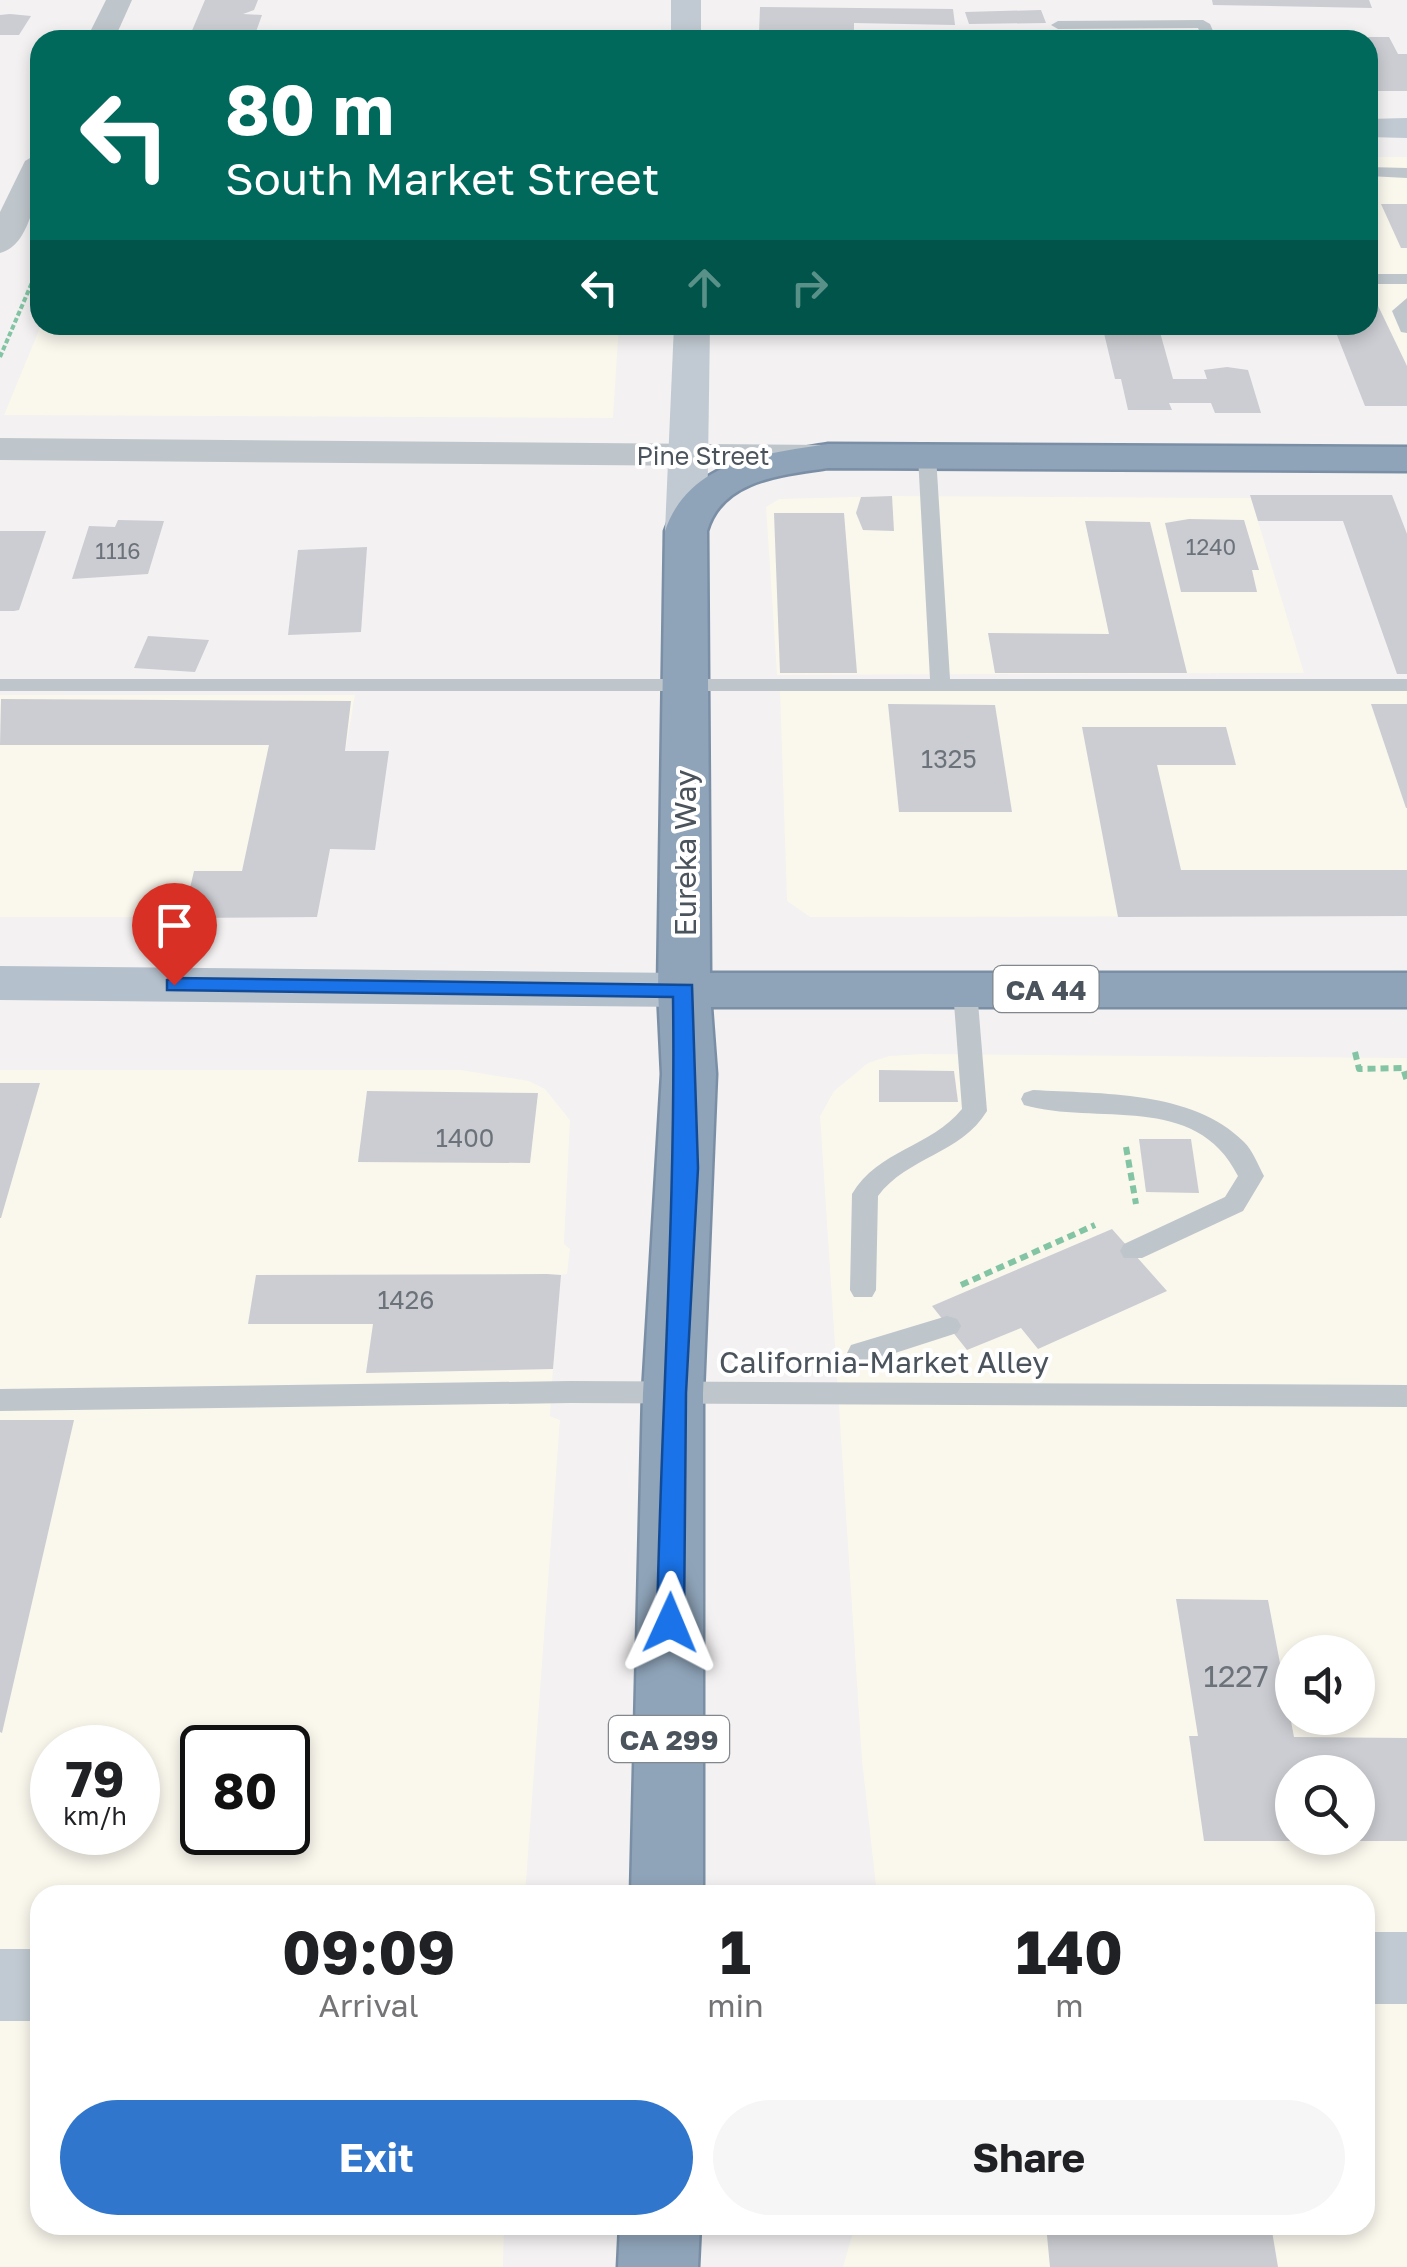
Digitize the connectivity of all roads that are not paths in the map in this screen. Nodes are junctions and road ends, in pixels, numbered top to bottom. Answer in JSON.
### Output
{"nodes":[{"id":1,"x":119,"y":0,"type":"edge"},
{"id":2,"x":686,"y":0,"type":"edge"},
{"id":3,"x":1058,"y":24,"type":"dead end"},
{"id":4,"x":105,"y":30,"type":"edge"},
{"id":5,"x":686,"y":30,"type":"edge"},
{"id":6,"x":1206,"y":30,"type":"edge"},
{"id":7,"x":1378,"y":128,"type":"edge"},
{"id":8,"x":1407,"y":128,"type":"edge"},
{"id":9,"x":1378,"y":172,"type":"edge"},
{"id":10,"x":1407,"y":173,"type":"edge"},
{"id":11,"x":30,"y":174,"type":"edge"},
{"id":12,"x":10,"y":201,"type":"edge"},
{"id":13,"x":0,"y":244,"type":"edge"},
{"id":14,"x":1378,"y":279,"type":"edge"},
{"id":15,"x":1407,"y":279,"type":"edge"},
{"id":16,"x":1407,"y":303,"type":"edge"},
{"id":17,"x":1407,"y":328,"type":"edge"},
{"id":18,"x":692,"y":335,"type":"edge"},
{"id":19,"x":0,"y":448,"type":"edge"},
{"id":20,"x":689,"y":455,"type":"junction"},
{"id":21,"x":828,"y":456,"type":"junction"},
{"id":22,"x":927,"y":456,"type":"junction"},
{"id":23,"x":1407,"y":460,"type":"edge"},
{"id":24,"x":686,"y":531,"type":"junction"},
{"id":25,"x":686,"y":684,"type":"junction"},
{"id":26,"x":940,"y":684,"type":"junction"},
{"id":27,"x":1407,"y":685,"type":"edge"},
{"id":28,"x":0,"y":686,"type":"edge"},
{"id":29,"x":0,"y":982,"type":"edge"},
{"id":30,"x":684,"y":990,"type":"junction"},
{"id":31,"x":964,"y":990,"type":"junction"},
{"id":32,"x":1407,"y":990,"type":"edge"},
{"id":33,"x":1034,"y":1098,"type":"dead end"},
{"id":34,"x":1132,"y":1251,"type":"dead end"},
{"id":35,"x":863,"y":1290,"type":"dead end"},
{"id":36,"x":947,"y":1326,"type":"dead end"},
{"id":37,"x":861,"y":1353,"type":"dead end"},
{"id":38,"x":674,"y":1393,"type":"junction"},
{"id":39,"x":1407,"y":1396,"type":"edge"},
{"id":40,"x":0,"y":1400,"type":"edge"},
{"id":41,"x":667,"y":1885,"type":"edge"},
{"id":42,"x":1375,"y":1968,"type":"edge"},
{"id":43,"x":1407,"y":1968,"type":"edge"},
{"id":44,"x":0,"y":1985,"type":"edge"},
{"id":45,"x":30,"y":1985,"type":"edge"},
{"id":46,"x":660,"y":2235,"type":"edge"},
{"id":47,"x":658,"y":2267,"type":"edge"}],
"edges":[{"from":1,"to":4,"type":"street"},
{"from":2,"to":5,"type":"street"},
{"from":3,"to":6,"type":"lane"},
{"from":7,"to":8,"type":"street"},
{"from":9,"to":10,"type":"lane"},
{"from":11,"to":12,"type":"street"},
{"from":12,"to":13,"type":"street"},
{"from":14,"to":15,"type":"lane"},
{"from":16,"to":17,"type":"lane"},
{"from":18,"to":20,"type":"street","name":"Eureka Way"},
{"from":19,"to":20,"type":"street","name":"Pine Street"},
{"from":20,"to":21,"type":"street","name":"Pine Street"},
{"from":20,"to":24,"type":"street","name":"Eureka Way"},
{"from":21,"to":22,"type":"highway","name":"Pine Street"},
{"from":21,"to":24,"type":"highway"},
{"from":22,"to":23,"type":"highway","name":"Pine Street"},
{"from":22,"to":26,"type":"lane"},
{"from":24,"to":25,"type":"highway","name":"Eureka Way"},
{"from":25,"to":26,"type":"lane"},
{"from":25,"to":28,"type":"lane"},
{"from":25,"to":30,"type":"highway","name":"Eureka Way"},
{"from":26,"to":27,"type":"lane"},
{"from":29,"to":30,"type":"main road"},
{"from":30,"to":31,"type":"highway","number":"CA 44"},
{"from":30,"to":38,"type":"highway","name":"Eureka Way","number":"CA 299"},
{"from":31,"to":32,"type":"highway","number":"CA 44"},
{"from":31,"to":35,"type":"lane"},
{"from":33,"to":34,"type":"lane"},
{"from":36,"to":37,"type":"lane"},
{"from":38,"to":39,"type":"lane","name":"California-Market Alley"},
{"from":38,"to":40,"type":"lane","name":"California-Market Alley"},
{"from":38,"to":41,"type":"highway","name":"Eureka Way","number":"CA 299"},
{"from":42,"to":43,"type":"street"},
{"from":44,"to":45,"type":"street"},
{"from":46,"to":47,"type":"highway"}]}
